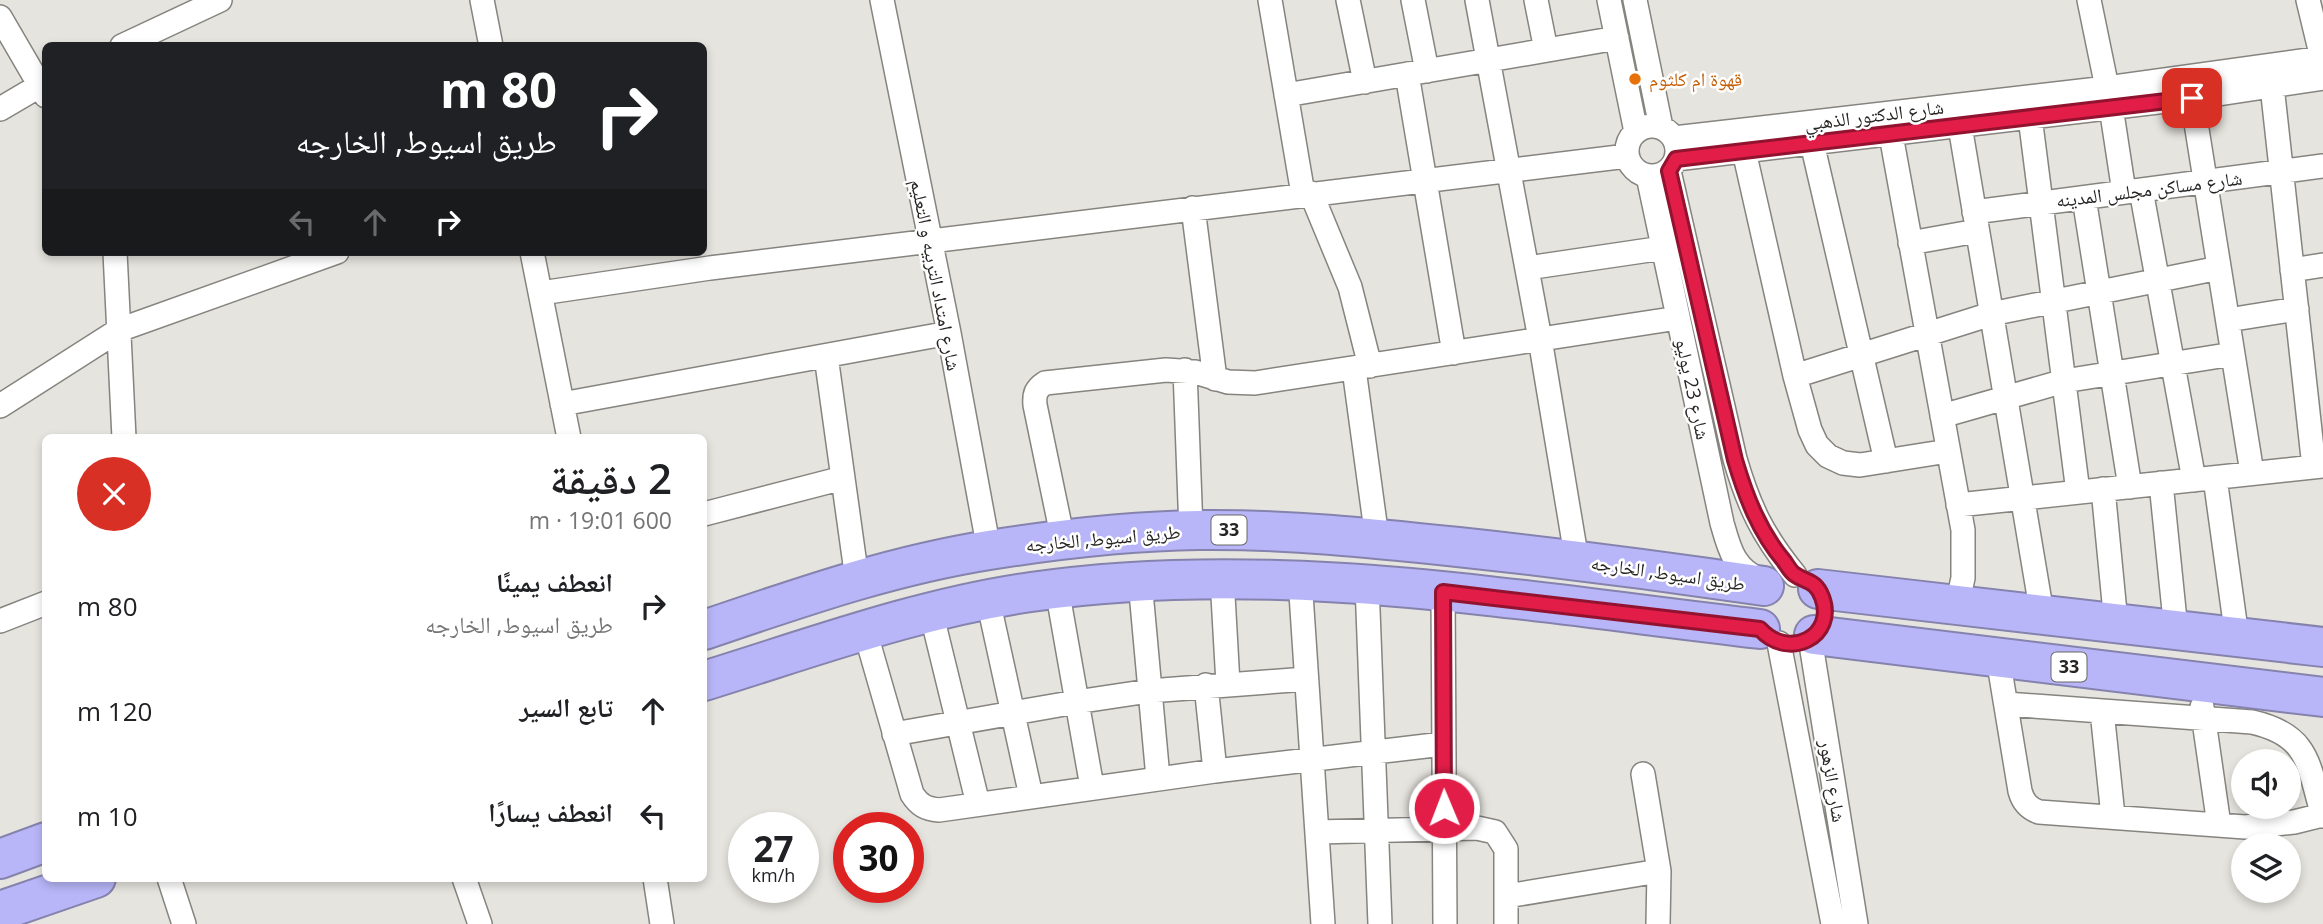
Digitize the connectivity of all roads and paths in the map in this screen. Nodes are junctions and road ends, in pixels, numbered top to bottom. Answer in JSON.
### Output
{"nodes":[{"id":1,"x":220,"y":0,"type":"edge"},
{"id":2,"x":482,"y":0,"type":"edge"},
{"id":3,"x":882,"y":0,"type":"edge"},
{"id":4,"x":1270,"y":0,"type":"edge"},
{"id":5,"x":1348,"y":0,"type":"edge"},
{"id":6,"x":1413,"y":0,"type":"edge"},
{"id":7,"x":1477,"y":0,"type":"edge"},
{"id":8,"x":1536,"y":0,"type":"edge"},
{"id":9,"x":1609,"y":0,"type":"edge"},
{"id":10,"x":1635,"y":0,"type":"edge"},
{"id":11,"x":2089,"y":0,"type":"edge"},
{"id":12,"x":2308,"y":0,"type":"edge"},
{"id":13,"x":0,"y":17,"type":"edge"},
{"id":14,"x":1617,"y":38,"type":"junction"},
{"id":15,"x":131,"y":42,"type":"edge"},
{"id":16,"x":490,"y":42,"type":"edge"},
{"id":17,"x":1546,"y":50,"type":"junction"},
{"id":18,"x":1488,"y":60,"type":"junction"},
{"id":19,"x":2323,"y":65,"type":"edge"},
{"id":20,"x":1417,"y":73,"type":"junction"},
{"id":21,"x":1365,"y":82,"type":"junction"},
{"id":22,"x":42,"y":86,"type":"edge"},
{"id":23,"x":2272,"y":86,"type":"junction"},
{"id":24,"x":42,"y":88,"type":"edge"},
{"id":25,"x":1286,"y":95,"type":"junction"},
{"id":26,"x":2109,"y":97,"type":"junction"},
{"id":27,"x":2192,"y":98,"type":"junction"},
{"id":28,"x":0,"y":109,"type":"edge"},
{"id":29,"x":2030,"y":117,"type":"junction"},
{"id":30,"x":1960,"y":126,"type":"junction"},
{"id":31,"x":1636,"y":132,"type":"junction"},
{"id":32,"x":1891,"y":135,"type":"junction"},
{"id":33,"x":1812,"y":144,"type":"junction"},
{"id":34,"x":1744,"y":151,"type":"junction"},
{"id":35,"x":1666,"y":154,"type":"junction"},
{"id":36,"x":1627,"y":156,"type":"junction"},
{"id":37,"x":2323,"y":166,"type":"edge"},
{"id":38,"x":1509,"y":170,"type":"junction"},
{"id":39,"x":2281,"y":172,"type":"junction"},
{"id":40,"x":1425,"y":179,"type":"junction"},
{"id":41,"x":2206,"y":182,"type":"junction"},
{"id":42,"x":2132,"y":191,"type":"junction"},
{"id":43,"x":1307,"y":193,"type":"junction"},
{"id":44,"x":2084,"y":198,"type":"junction"},
{"id":45,"x":2041,"y":203,"type":"junction"},
{"id":46,"x":1193,"y":208,"type":"junction"},
{"id":47,"x":1976,"y":221,"type":"junction"},
{"id":48,"x":929,"y":240,"type":"junction"},
{"id":49,"x":1910,"y":243,"type":"junction"},
{"id":50,"x":1663,"y":248,"type":"junction"},
{"id":51,"x":115,"y":256,"type":"edge"},
{"id":52,"x":326,"y":256,"type":"edge"},
{"id":53,"x":533,"y":256,"type":"edge"},
{"id":54,"x":2323,"y":265,"type":"edge"},
{"id":55,"x":1527,"y":268,"type":"junction"},
{"id":56,"x":2219,"y":268,"type":"junction"},
{"id":57,"x":2292,"y":270,"type":"junction"},
{"id":58,"x":2157,"y":280,"type":"junction"},
{"id":59,"x":2099,"y":291,"type":"junction"},
{"id":60,"x":541,"y":293,"type":"junction"},
{"id":61,"x":2054,"y":300,"type":"junction"},
{"id":62,"x":2297,"y":309,"type":"junction"},
{"id":63,"x":1991,"y":314,"type":"junction"},
{"id":64,"x":1678,"y":318,"type":"junction"},
{"id":65,"x":2228,"y":320,"type":"junction"},
{"id":66,"x":118,"y":330,"type":"junction"},
{"id":67,"x":949,"y":333,"type":"junction"},
{"id":68,"x":1927,"y":333,"type":"junction"},
{"id":69,"x":1540,"y":339,"type":"junction"},
{"id":70,"x":1454,"y":353,"type":"junction"},
{"id":71,"x":1862,"y":353,"type":"junction"},
{"id":72,"x":2233,"y":354,"type":"junction"},
{"id":73,"x":826,"y":356,"type":"junction"},
{"id":74,"x":2173,"y":363,"type":"junction"},
{"id":75,"x":1362,"y":368,"type":"junction"},
{"id":76,"x":1185,"y":370,"type":"junction"},
{"id":77,"x":2112,"y":373,"type":"junction"},
{"id":78,"x":1796,"y":376,"type":"junction"},
{"id":79,"x":1215,"y":379,"type":"junction"},
{"id":80,"x":2064,"y":381,"type":"junction"},
{"id":81,"x":2314,"y":390,"type":"edge"},
{"id":82,"x":2005,"y":396,"type":"junction"},
{"id":83,"x":562,"y":404,"type":"junction"},
{"id":84,"x":0,"y":406,"type":"edge"},
{"id":85,"x":1942,"y":416,"type":"junction"},
{"id":86,"x":124,"y":434,"type":"edge"},
{"id":87,"x":568,"y":434,"type":"edge"},
{"id":88,"x":1948,"y":451,"type":"junction"},
{"id":89,"x":1886,"y":461,"type":"junction"},
{"id":90,"x":2319,"y":466,"type":"edge"},
{"id":91,"x":2252,"y":474,"type":"junction"},
{"id":92,"x":842,"y":478,"type":"junction"},
{"id":93,"x":2204,"y":479,"type":"junction"},
{"id":94,"x":2161,"y":483,"type":"junction"},
{"id":95,"x":2130,"y":486,"type":"junction"},
{"id":96,"x":2103,"y":489,"type":"junction"},
{"id":97,"x":2078,"y":492,"type":"junction"},
{"id":98,"x":2022,"y":498,"type":"junction"},
{"id":99,"x":1958,"y":505,"type":"junction"},
{"id":100,"x":707,"y":513,"type":"edge"},
{"id":101,"x":1191,"y":530,"type":"junction"},
{"id":102,"x":1377,"y":538,"type":"junction"},
{"id":103,"x":1063,"y":540,"type":"junction"},
{"id":104,"x":989,"y":550,"type":"junction"},
{"id":105,"x":1577,"y":561,"type":"junction"},
{"id":106,"x":1222,"y":578,"type":"junction"},
{"id":107,"x":858,"y":579,"type":"junction"},
{"id":108,"x":1300,"y":579,"type":"junction"},
{"id":109,"x":1140,"y":581,"type":"junction"},
{"id":110,"x":1786,"y":583,"type":"junction"},
{"id":111,"x":1367,"y":584,"type":"junction"},
{"id":112,"x":1057,"y":589,"type":"junction"},
{"id":113,"x":1443,"y":592,"type":"junction"},
{"id":114,"x":988,"y":600,"type":"junction"},
{"id":115,"x":42,"y":605,"type":"edge"},
{"id":116,"x":1957,"y":605,"type":"junction"},
{"id":117,"x":931,"y":612,"type":"junction"},
{"id":118,"x":2042,"y":614,"type":"junction"},
{"id":119,"x":0,"y":621,"type":"edge"},
{"id":120,"x":2116,"y":623,"type":"junction"},
{"id":121,"x":707,"y":629,"type":"edge"},
{"id":122,"x":2176,"y":630,"type":"junction"},
{"id":123,"x":865,"y":631,"type":"junction"},
{"id":124,"x":1791,"y":636,"type":"junction"},
{"id":125,"x":2237,"y":637,"type":"junction"},
{"id":126,"x":2323,"y":647,"type":"edge"},
{"id":127,"x":1998,"y":658,"type":"junction"},
{"id":128,"x":1306,"y":679,"type":"junction"},
{"id":129,"x":707,"y":680,"type":"edge"},
{"id":130,"x":1217,"y":685,"type":"junction"},
{"id":131,"x":1149,"y":691,"type":"junction"},
{"id":132,"x":2323,"y":698,"type":"edge"},
{"id":133,"x":2202,"y":701,"type":"junction"},
{"id":134,"x":1076,"y":702,"type":"junction"},
{"id":135,"x":2006,"y":704,"type":"junction"},
{"id":136,"x":2102,"y":711,"type":"junction"},
{"id":137,"x":1012,"y":714,"type":"junction"},
{"id":138,"x":957,"y":723,"type":"junction"},
{"id":139,"x":894,"y":734,"type":"junction"},
{"id":140,"x":1443,"y":744,"type":"junction"},
{"id":141,"x":1374,"y":751,"type":"junction"},
{"id":142,"x":1312,"y":759,"type":"junction"},
{"id":143,"x":1215,"y":771,"type":"junction"},
{"id":144,"x":1643,"y":774,"type":"dead end"},
{"id":145,"x":1158,"y":778,"type":"junction"},
{"id":146,"x":1093,"y":787,"type":"junction"},
{"id":147,"x":1031,"y":796,"type":"junction"},
{"id":148,"x":978,"y":804,"type":"junction"},
{"id":149,"x":2323,"y":815,"type":"edge"},
{"id":150,"x":2113,"y":816,"type":"junction"},
{"id":151,"x":2219,"y":825,"type":"junction"},
{"id":152,"x":1444,"y":829,"type":"junction"},
{"id":153,"x":1376,"y":831,"type":"junction"},
{"id":154,"x":1317,"y":832,"type":"junction"},
{"id":155,"x":42,"y":843,"type":"edge"},
{"id":156,"x":0,"y":859,"type":"edge"},
{"id":157,"x":1659,"y":871,"type":"junction"},
{"id":158,"x":84,"y":882,"type":"edge"},
{"id":159,"x":170,"y":882,"type":"edge"},
{"id":160,"x":465,"y":882,"type":"edge"},
{"id":161,"x":656,"y":882,"type":"edge"},
{"id":162,"x":1507,"y":896,"type":"junction"},
{"id":163,"x":0,"y":911,"type":"edge"},
{"id":164,"x":184,"y":924,"type":"edge"},
{"id":165,"x":480,"y":924,"type":"edge"},
{"id":166,"x":662,"y":924,"type":"edge"},
{"id":167,"x":1323,"y":924,"type":"edge"},
{"id":168,"x":1380,"y":924,"type":"edge"},
{"id":169,"x":1445,"y":924,"type":"edge"},
{"id":170,"x":1506,"y":924,"type":"edge"},
{"id":171,"x":1658,"y":924,"type":"edge"},
{"id":172,"x":1833,"y":924,"type":"edge"},
{"id":173,"x":1856,"y":924,"type":"edge"}],
"edges":[{"from":1,"to":15,"type":"street"},
{"from":2,"to":16,"type":"street"},
{"from":3,"to":48,"type":"street","name":"شارع امتداد التربيه و التعليم"},
{"from":4,"to":25,"type":"street"},
{"from":5,"to":21,"type":"street"},
{"from":6,"to":20,"type":"street"},
{"from":7,"to":18,"type":"street"},
{"from":8,"to":17,"type":"street"},
{"from":9,"to":14,"type":"street"},
{"from":10,"to":35,"type":"street","name":"شارع 23 يوليو"},
{"from":11,"to":26,"type":"street"},
{"from":12,"to":19,"type":"street"},
{"from":13,"to":22,"type":"street"},
{"from":14,"to":17,"type":"street"},
{"from":14,"to":31,"type":"street"},
{"from":17,"to":18,"type":"street"},
{"from":18,"to":20,"type":"street"},
{"from":18,"to":38,"type":"street"},
{"from":19,"to":23,"type":"street","name":"شارع الدكتور الذهبي"},
{"from":19,"to":26,"type":"street","name":"شارع الدكتور الذهبي"},
{"from":20,"to":21,"type":"street"},
{"from":20,"to":40,"type":"street"},
{"from":21,"to":25,"type":"street"},
{"from":23,"to":27,"type":"street","name":"شارع الدكتور الذهبي"},
{"from":23,"to":39,"type":"street"},
{"from":24,"to":28,"type":"street"},
{"from":25,"to":43,"type":"street"},
{"from":26,"to":27,"type":"street","name":"شارع الدكتور الذهبي"},
{"from":26,"to":29,"type":"street","name":"شارع الدكتور الذهبي"},
{"from":26,"to":35,"type":"street","name":"شارع الدكتور الذهبي"},
{"from":26,"to":42,"type":"street"},
{"from":27,"to":41,"type":"street"},
{"from":29,"to":30,"type":"street","name":"شارع الدكتور الذهبي"},
{"from":29,"to":45,"type":"street"},
{"from":30,"to":32,"type":"street","name":"شارع الدكتور الذهبي"},
{"from":30,"to":47,"type":"street"},
{"from":31,"to":35,"type":"street"},
{"from":31,"to":36,"type":"street"},
{"from":32,"to":33,"type":"street","name":"شارع الدكتور الذهبي"},
{"from":32,"to":49,"type":"street"},
{"from":33,"to":34,"type":"street","name":"شارع الدكتور الذهبي"},
{"from":33,"to":71,"type":"street"},
{"from":34,"to":35,"type":"street","name":"شارع الدكتور الذهبي"},
{"from":34,"to":78,"type":"street"},
{"from":35,"to":36,"type":"street"},
{"from":35,"to":50,"type":"street","name":"شارع 23 يوليو"},
{"from":35,"to":110,"type":"street","name":"شارع 23 يوليو"},
{"from":36,"to":38,"type":"street"},
{"from":37,"to":39,"type":"street","name":"شارع مساكن مجلس المدينه"},
{"from":38,"to":40,"type":"street"},
{"from":38,"to":55,"type":"street"},
{"from":39,"to":41,"type":"street","name":"شارع مساكن مجلس المدينه"},
{"from":39,"to":57,"type":"street"},
{"from":40,"to":43,"type":"street"},
{"from":40,"to":70,"type":"street"},
{"from":41,"to":42,"type":"street","name":"شارع مساكن مجلس المدينه"},
{"from":41,"to":56,"type":"street"},
{"from":42,"to":44,"type":"street","name":"شارع مساكن مجلس المدينه"},
{"from":42,"to":58,"type":"street"},
{"from":43,"to":46,"type":"street"},
{"from":43,"to":75,"type":"street"},
{"from":44,"to":45,"type":"street","name":"شارع مساكن مجلس المدينه"},
{"from":44,"to":59,"type":"street"},
{"from":45,"to":47,"type":"street","name":"شارع مساكن مجلس المدينه"},
{"from":45,"to":61,"type":"street"},
{"from":46,"to":48,"type":"street"},
{"from":46,"to":79,"type":"street"},
{"from":47,"to":49,"type":"street","name":"شارع مساكن مجلس المدينه"},
{"from":47,"to":63,"type":"street"},
{"from":48,"to":60,"type":"street"},
{"from":48,"to":67,"type":"street","name":"شارع امتداد التربيه و التعليم"},
{"from":49,"to":68,"type":"street"},
{"from":50,"to":55,"type":"street"},
{"from":50,"to":64,"type":"street","name":"شارع 23 يوليو"},
{"from":51,"to":66,"type":"street"},
{"from":52,"to":66,"type":"street"},
{"from":53,"to":60,"type":"street"},
{"from":54,"to":57,"type":"street"},
{"from":55,"to":69,"type":"street"},
{"from":56,"to":58,"type":"street"},
{"from":56,"to":65,"type":"street"},
{"from":57,"to":62,"type":"street"},
{"from":58,"to":59,"type":"street"},
{"from":58,"to":74,"type":"street"},
{"from":59,"to":61,"type":"street"},
{"from":59,"to":77,"type":"street"},
{"from":60,"to":83,"type":"street"},
{"from":61,"to":63,"type":"street"},
{"from":61,"to":80,"type":"street"},
{"from":62,"to":65,"type":"street"},
{"from":62,"to":81,"type":"street"},
{"from":63,"to":68,"type":"street"},
{"from":63,"to":82,"type":"street"},
{"from":64,"to":69,"type":"street"},
{"from":64,"to":110,"type":"street","name":"شارع 23 يوليو"},
{"from":65,"to":72,"type":"street"},
{"from":66,"to":84,"type":"street"},
{"from":66,"to":86,"type":"street"},
{"from":67,"to":73,"type":"street"},
{"from":67,"to":104,"type":"street","name":"شارع امتداد التربيه و التعليم"},
{"from":68,"to":71,"type":"street"},
{"from":68,"to":85,"type":"street"},
{"from":69,"to":70,"type":"street"},
{"from":69,"to":105,"type":"street"},
{"from":70,"to":75,"type":"street"},
{"from":71,"to":78,"type":"street"},
{"from":71,"to":89,"type":"street"},
{"from":72,"to":74,"type":"street"},
{"from":72,"to":91,"type":"street"},
{"from":73,"to":83,"type":"street"},
{"from":73,"to":92,"type":"street"},
{"from":74,"to":77,"type":"street"},
{"from":74,"to":93,"type":"street"},
{"from":75,"to":79,"type":"street"},
{"from":75,"to":102,"type":"street"},
{"from":76,"to":79,"type":"street"},
{"from":76,"to":101,"type":"street"},
{"from":76,"to":103,"type":"street"},
{"from":77,"to":80,"type":"street"},
{"from":77,"to":95,"type":"street"},
{"from":78,"to":89,"type":"street"},
{"from":80,"to":82,"type":"street"},
{"from":80,"to":97,"type":"street"},
{"from":81,"to":90,"type":"street"},
{"from":82,"to":85,"type":"street"},
{"from":82,"to":98,"type":"street"},
{"from":83,"to":87,"type":"street"},
{"from":85,"to":88,"type":"street"},
{"from":88,"to":89,"type":"street"},
{"from":88,"to":99,"type":"street"},
{"from":90,"to":91,"type":"street"},
{"from":91,"to":93,"type":"street"},
{"from":92,"to":100,"type":"street"},
{"from":92,"to":107,"type":"street"},
{"from":93,"to":94,"type":"street"},
{"from":93,"to":125,"type":"street"},
{"from":94,"to":95,"type":"street"},
{"from":94,"to":122,"type":"street"},
{"from":95,"to":96,"type":"street"},
{"from":96,"to":97,"type":"street"},
{"from":96,"to":120,"type":"street"},
{"from":97,"to":98,"type":"street"},
{"from":98,"to":99,"type":"street"},
{"from":98,"to":118,"type":"street"},
{"from":99,"to":116,"type":"street"},
{"from":101,"to":102,"type":"highway","name":"طريق اسيوط, الخارجه","number":"33"},
{"from":101,"to":103,"type":"highway","name":"طريق اسيوط, الخارجه","number":"33"},
{"from":102,"to":105,"type":"highway","name":"طريق اسيوط, الخارجه","number":"33"},
{"from":103,"to":104,"type":"highway","name":"طريق اسيوط, الخارجه","number":"33"},
{"from":104,"to":107,"type":"highway","name":"طريق اسيوط, الخارجه","number":"33"},
{"from":105,"to":110,"type":"highway","name":"طريق اسيوط, الخارجه","number":"33"},
{"from":106,"to":108,"type":"highway","number":"33"},
{"from":106,"to":109,"type":"highway","number":"33"},
{"from":106,"to":130,"type":"street"},
{"from":107,"to":121,"type":"highway","name":"طريق اسيوط, الخارجه","number":"33"},
{"from":108,"to":111,"type":"highway","number":"33"},
{"from":108,"to":128,"type":"street"},
{"from":109,"to":112,"type":"highway","number":"33"},
{"from":109,"to":131,"type":"street"},
{"from":110,"to":116,"type":"highway","name":"طريق اسيوط, الخارجه","number":"33"},
{"from":110,"to":124,"type":"highway"},
{"from":110,"to":124,"type":"highway"},
{"from":111,"to":113,"type":"highway","number":"33"},
{"from":111,"to":141,"type":"street"},
{"from":112,"to":114,"type":"highway","number":"33"},
{"from":112,"to":134,"type":"street"},
{"from":113,"to":124,"type":"highway","number":"33"},
{"from":113,"to":140,"type":"street"},
{"from":114,"to":117,"type":"highway","number":"33"},
{"from":114,"to":137,"type":"street"},
{"from":115,"to":119,"type":"street"},
{"from":116,"to":118,"type":"highway","name":"طريق اسيوط, الخارجه","number":"33"},
{"from":117,"to":123,"type":"highway","number":"33"},
{"from":117,"to":138,"type":"street"},
{"from":118,"to":120,"type":"highway","name":"طريق اسيوط, الخارجه","number":"33"},
{"from":120,"to":122,"type":"highway","name":"طريق اسيوط, الخارجه","number":"33"},
{"from":122,"to":125,"type":"highway","name":"طريق اسيوط, الخارجه","number":"33"},
{"from":123,"to":129,"type":"highway","number":"33"},
{"from":123,"to":139,"type":"street"},
{"from":124,"to":127,"type":"highway","number":"33"},
{"from":124,"to":172,"type":"street","name":"شارع الزهور"},
{"from":124,"to":173,"type":"street","name":"شارع الزهور"},
{"from":125,"to":126,"type":"highway","name":"طريق اسيوط, الخارجه","number":"33"},
{"from":127,"to":133,"type":"highway","number":"33"},
{"from":127,"to":135,"type":"street"},
{"from":128,"to":130,"type":"street"},
{"from":128,"to":142,"type":"street"},
{"from":130,"to":131,"type":"street"},
{"from":130,"to":143,"type":"street"},
{"from":131,"to":134,"type":"street"},
{"from":131,"to":145,"type":"street"},
{"from":132,"to":133,"type":"highway","number":"33"},
{"from":133,"to":136,"type":"street"},
{"from":133,"to":149,"type":"street"},
{"from":133,"to":151,"type":"street"},
{"from":134,"to":137,"type":"street"},
{"from":134,"to":146,"type":"street"},
{"from":135,"to":136,"type":"street"},
{"from":135,"to":150,"type":"street"},
{"from":136,"to":150,"type":"street"},
{"from":137,"to":138,"type":"street"},
{"from":137,"to":147,"type":"street"},
{"from":138,"to":139,"type":"street"},
{"from":138,"to":148,"type":"street"},
{"from":139,"to":148,"type":"street"},
{"from":140,"to":141,"type":"street"},
{"from":140,"to":152,"type":"street"},
{"from":141,"to":142,"type":"street"},
{"from":141,"to":153,"type":"street"},
{"from":142,"to":143,"type":"street"},
{"from":142,"to":154,"type":"street"},
{"from":143,"to":145,"type":"street"},
{"from":144,"to":157,"type":"street"},
{"from":145,"to":146,"type":"street"},
{"from":146,"to":147,"type":"street"},
{"from":147,"to":148,"type":"street"},
{"from":149,"to":151,"type":"street"},
{"from":150,"to":151,"type":"street"},
{"from":152,"to":153,"type":"street"},
{"from":152,"to":162,"type":"street"},
{"from":152,"to":169,"type":"street"},
{"from":153,"to":154,"type":"street"},
{"from":153,"to":168,"type":"street"},
{"from":154,"to":167,"type":"street"},
{"from":155,"to":156,"type":"highway"},
{"from":157,"to":162,"type":"street"},
{"from":157,"to":171,"type":"street"},
{"from":158,"to":163,"type":"highway"},
{"from":159,"to":164,"type":"street"},
{"from":160,"to":165,"type":"street"},
{"from":161,"to":166,"type":"street"},
{"from":162,"to":170,"type":"street"}]}
